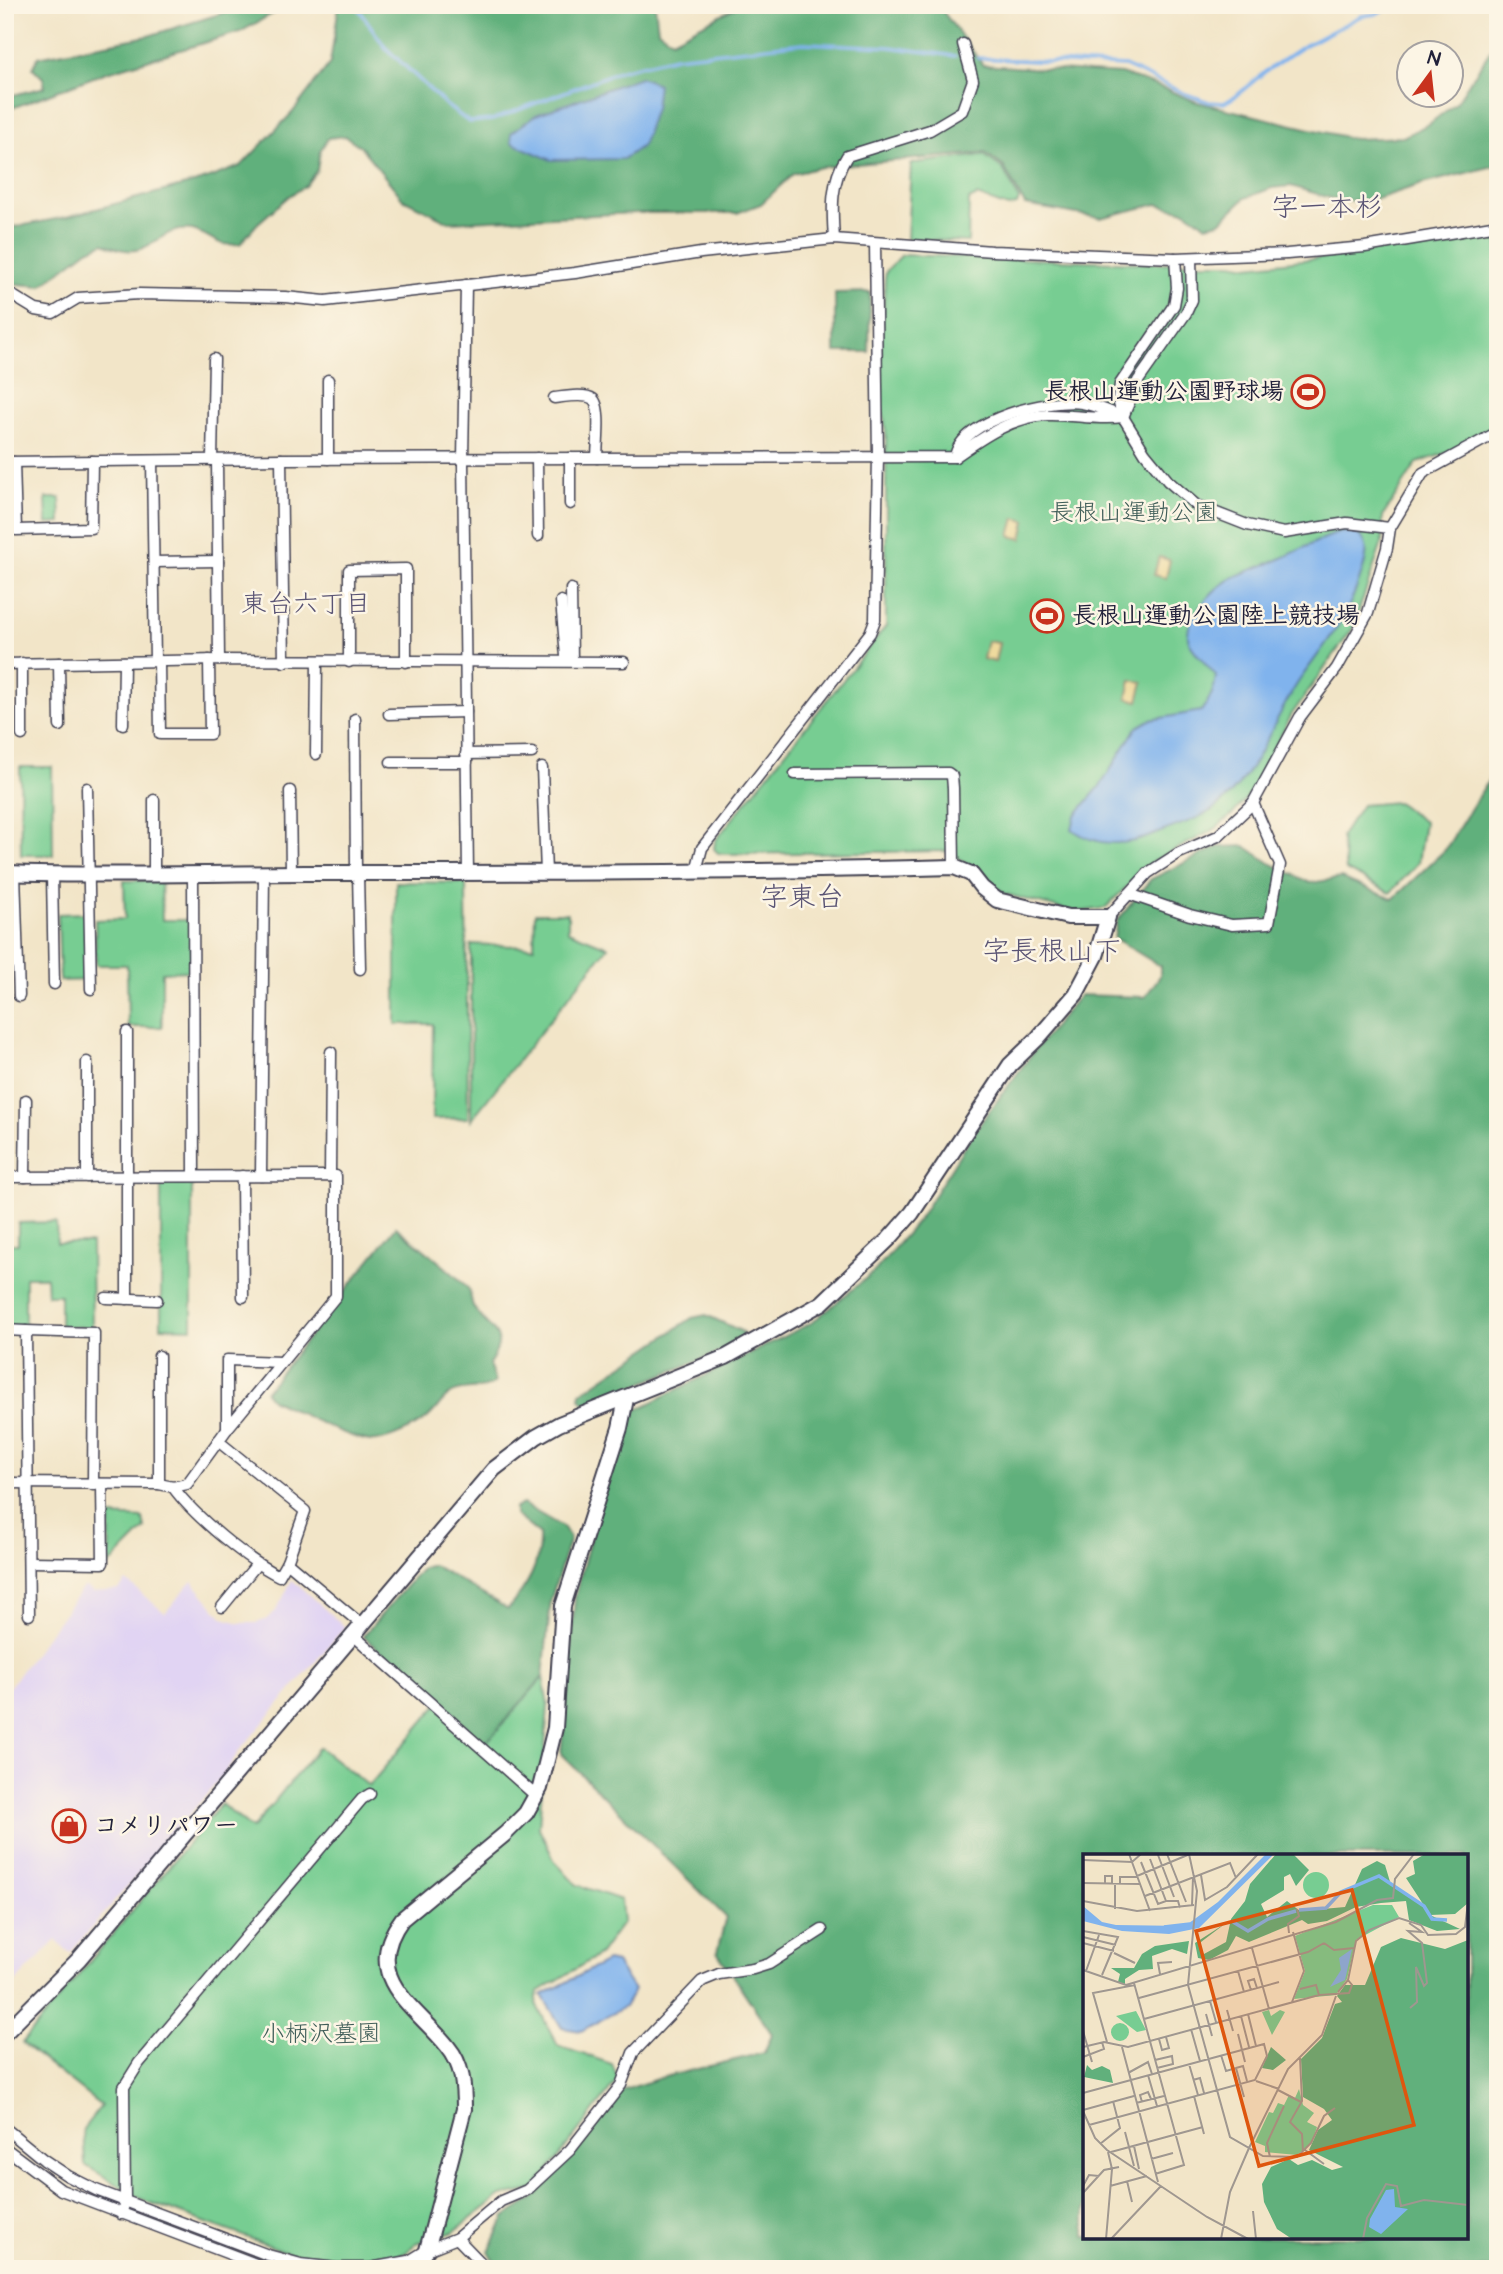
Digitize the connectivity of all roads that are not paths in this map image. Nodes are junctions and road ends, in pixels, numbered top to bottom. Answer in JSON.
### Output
{"nodes":[{"id":1,"x":963,"y":44,"type":"dead end"},
{"id":2,"x":1498,"y":225,"type":"edge"},
{"id":3,"x":834,"y":239,"type":"junction"},
{"id":4,"x":875,"y":243,"type":"junction"},
{"id":5,"x":1175,"y":258,"type":"junction"},
{"id":6,"x":1191,"y":258,"type":"junction"},
{"id":7,"x":466,"y":285,"type":"junction"},
{"id":8,"x":5,"y":290,"type":"edge"},
{"id":9,"x":215,"y":359,"type":"dead end"},
{"id":10,"x":328,"y":380,"type":"dead end"},
{"id":11,"x":554,"y":398,"type":"dead end"},
{"id":12,"x":1123,"y":417,"type":"junction"},
{"id":13,"x":1498,"y":432,"type":"edge"},
{"id":14,"x":878,"y":456,"type":"junction"},
{"id":15,"x":463,"y":458,"type":"junction"},
{"id":16,"x":537,"y":458,"type":"junction"},
{"id":17,"x":570,"y":458,"type":"junction"},
{"id":18,"x":597,"y":458,"type":"junction"},
{"id":19,"x":281,"y":459,"type":"junction"},
{"id":20,"x":328,"y":459,"type":"junction"},
{"id":21,"x":215,"y":460,"type":"junction"},
{"id":22,"x":92,"y":461,"type":"junction"},
{"id":23,"x":152,"y":461,"type":"junction"},
{"id":24,"x":10,"y":462,"type":"edge"},
{"id":25,"x":570,"y":504,"type":"dead end"},
{"id":26,"x":1390,"y":528,"type":"junction"},
{"id":27,"x":538,"y":536,"type":"dead end"},
{"id":28,"x":218,"y":561,"type":"junction"},
{"id":29,"x":154,"y":562,"type":"junction"},
{"id":30,"x":571,"y":589,"type":"dead end"},
{"id":31,"x":561,"y":601,"type":"dead end"},
{"id":32,"x":214,"y":660,"type":"junction"},
{"id":33,"x":157,"y":661,"type":"junction"},
{"id":34,"x":124,"y":662,"type":"junction"},
{"id":35,"x":284,"y":662,"type":"junction"},
{"id":36,"x":317,"y":662,"type":"junction"},
{"id":37,"x":349,"y":662,"type":"junction"},
{"id":38,"x":407,"y":662,"type":"junction"},
{"id":39,"x":465,"y":662,"type":"junction"},
{"id":40,"x":569,"y":662,"type":"junction"},
{"id":41,"x":624,"y":662,"type":"dead end"},
{"id":42,"x":22,"y":663,"type":"junction"},
{"id":43,"x":59,"y":663,"type":"junction"},
{"id":44,"x":5,"y":664,"type":"edge"},
{"id":45,"x":466,"y":712,"type":"junction"},
{"id":46,"x":389,"y":714,"type":"dead end"},
{"id":47,"x":355,"y":719,"type":"dead end"},
{"id":48,"x":123,"y":724,"type":"dead end"},
{"id":49,"x":60,"y":726,"type":"dead end"},
{"id":50,"x":22,"y":735,"type":"dead end"},
{"id":51,"x":532,"y":753,"type":"dead end"},
{"id":52,"x":316,"y":754,"type":"dead end"},
{"id":53,"x":466,"y":758,"type":"junction"},
{"id":54,"x":391,"y":762,"type":"dead end"},
{"id":55,"x":542,"y":768,"type":"dead end"},
{"id":56,"x":795,"y":774,"type":"dead end"},
{"id":57,"x":87,"y":788,"type":"dead end"},
{"id":58,"x":290,"y":791,"type":"dead end"},
{"id":59,"x":153,"y":800,"type":"dead end"},
{"id":60,"x":1253,"y":803,"type":"junction"},
{"id":61,"x":954,"y":867,"type":"junction"},
{"id":62,"x":696,"y":871,"type":"junction"},
{"id":63,"x":10,"y":873,"type":"edge"},
{"id":64,"x":264,"y":873,"type":"junction"},
{"id":65,"x":291,"y":873,"type":"junction"},
{"id":66,"x":357,"y":873,"type":"junction"},
{"id":67,"x":468,"y":873,"type":"junction"},
{"id":68,"x":546,"y":873,"type":"junction"},
{"id":69,"x":193,"y":874,"type":"junction"},
{"id":70,"x":52,"y":875,"type":"junction"},
{"id":71,"x":154,"y":875,"type":"junction"},
{"id":72,"x":88,"y":876,"type":"junction"},
{"id":73,"x":1129,"y":894,"type":"junction"},
{"id":74,"x":1108,"y":918,"type":"junction"},
{"id":75,"x":360,"y":969,"type":"dead end"},
{"id":76,"x":54,"y":984,"type":"dead end"},
{"id":77,"x":91,"y":989,"type":"dead end"},
{"id":78,"x":19,"y":996,"type":"dead end"},
{"id":79,"x":127,"y":1032,"type":"dead end"},
{"id":80,"x":331,"y":1052,"type":"dead end"},
{"id":81,"x":87,"y":1062,"type":"dead end"},
{"id":82,"x":26,"y":1100,"type":"dead end"},
{"id":83,"x":126,"y":1175,"type":"junction"},
{"id":84,"x":194,"y":1176,"type":"junction"},
{"id":85,"x":242,"y":1176,"type":"junction"},
{"id":86,"x":330,"y":1176,"type":"junction"},
{"id":87,"x":5,"y":1177,"type":"edge"},
{"id":88,"x":25,"y":1177,"type":"junction"},
{"id":89,"x":87,"y":1177,"type":"junction"},
{"id":90,"x":261,"y":1177,"type":"junction"},
{"id":91,"x":243,"y":1297,"type":"dead end"},
{"id":92,"x":106,"y":1298,"type":"dead end"},
{"id":93,"x":127,"y":1299,"type":"junction"},
{"id":94,"x":158,"y":1300,"type":"dead end"},
{"id":95,"x":5,"y":1330,"type":"edge"},
{"id":96,"x":26,"y":1331,"type":"junction"},
{"id":97,"x":159,"y":1356,"type":"dead end"},
{"id":98,"x":281,"y":1362,"type":"junction"},
{"id":99,"x":626,"y":1399,"type":"junction"},
{"id":100,"x":227,"y":1429,"type":"junction"},
{"id":101,"x":218,"y":1441,"type":"junction"},
{"id":102,"x":5,"y":1483,"type":"edge"},
{"id":103,"x":29,"y":1483,"type":"junction"},
{"id":104,"x":159,"y":1484,"type":"junction"},
{"id":105,"x":97,"y":1485,"type":"junction"},
{"id":106,"x":173,"y":1487,"type":"junction"},
{"id":107,"x":29,"y":1562,"type":"junction"},
{"id":108,"x":286,"y":1562,"type":"junction"},
{"id":109,"x":257,"y":1564,"type":"junction"},
{"id":110,"x":222,"y":1607,"type":"dead end"},
{"id":111,"x":29,"y":1615,"type":"dead end"},
{"id":112,"x":357,"y":1629,"type":"junction"},
{"id":113,"x":370,"y":1794,"type":"dead end"},
{"id":114,"x":536,"y":1796,"type":"junction"},
{"id":115,"x":822,"y":1930,"type":"dead end"},
{"id":116,"x":5,"y":2033,"type":"edge"},
{"id":117,"x":5,"y":2127,"type":"edge"},
{"id":118,"x":5,"y":2148,"type":"edge"},
{"id":119,"x":125,"y":2202,"type":"junction"},
{"id":120,"x":121,"y":2214,"type":"junction"},
{"id":121,"x":457,"y":2238,"type":"junction"},
{"id":122,"x":427,"y":2250,"type":"junction"},
{"id":123,"x":269,"y":2269,"type":"edge"},
{"id":124,"x":422,"y":2269,"type":"edge"},
{"id":125,"x":487,"y":2269,"type":"edge"}],
"edges":[{"from":1,"to":3,"type":"street"},
{"from":2,"to":6,"type":"street"},
{"from":3,"to":4,"type":"street"},
{"from":3,"to":7,"type":"street"},
{"from":4,"to":5,"type":"street"},
{"from":4,"to":14,"type":"street"},
{"from":5,"to":6,"type":"street"},
{"from":5,"to":12,"type":"street"},
{"from":6,"to":12,"type":"street"},
{"from":7,"to":8,"type":"street"},
{"from":7,"to":15,"type":"street"},
{"from":9,"to":21,"type":"street"},
{"from":10,"to":20,"type":"street"},
{"from":11,"to":18,"type":"street"},
{"from":12,"to":14,"type":"street"},
{"from":12,"to":26,"type":"street"},
{"from":13,"to":26,"type":"street"},
{"from":14,"to":18,"type":"street"},
{"from":14,"to":62,"type":"street"},
{"from":15,"to":16,"type":"street"},
{"from":15,"to":20,"type":"street"},
{"from":15,"to":39,"type":"street"},
{"from":16,"to":17,"type":"street"},
{"from":16,"to":27,"type":"street"},
{"from":17,"to":18,"type":"street"},
{"from":17,"to":25,"type":"street"},
{"from":19,"to":20,"type":"street"},
{"from":19,"to":21,"type":"street"},
{"from":19,"to":35,"type":"street"},
{"from":21,"to":23,"type":"street"},
{"from":21,"to":28,"type":"street"},
{"from":22,"to":23,"type":"street"},
{"from":22,"to":24,"type":"street"},
{"from":22,"to":24,"type":"street"},
{"from":23,"to":29,"type":"street"},
{"from":26,"to":60,"type":"street"},
{"from":28,"to":29,"type":"street"},
{"from":28,"to":32,"type":"street"},
{"from":29,"to":33,"type":"street"},
{"from":30,"to":40,"type":"street"},
{"from":31,"to":40,"type":"street"},
{"from":32,"to":33,"type":"street"},
{"from":32,"to":33,"type":"street"},
{"from":32,"to":35,"type":"street"},
{"from":33,"to":34,"type":"street"},
{"from":34,"to":43,"type":"street"},
{"from":34,"to":48,"type":"street"},
{"from":35,"to":36,"type":"street"},
{"from":36,"to":37,"type":"street"},
{"from":36,"to":52,"type":"street"},
{"from":37,"to":38,"type":"street"},
{"from":37,"to":38,"type":"street"},
{"from":38,"to":39,"type":"street"},
{"from":39,"to":40,"type":"street"},
{"from":39,"to":45,"type":"street"},
{"from":40,"to":41,"type":"street"},
{"from":42,"to":43,"type":"street"},
{"from":42,"to":44,"type":"street"},
{"from":42,"to":50,"type":"street"},
{"from":43,"to":49,"type":"street"},
{"from":45,"to":46,"type":"street"},
{"from":45,"to":53,"type":"street"},
{"from":47,"to":66,"type":"street"},
{"from":51,"to":53,"type":"street"},
{"from":53,"to":54,"type":"street"},
{"from":53,"to":67,"type":"street"},
{"from":55,"to":68,"type":"street"},
{"from":56,"to":61,"type":"street"},
{"from":57,"to":72,"type":"street"},
{"from":58,"to":65,"type":"street"},
{"from":59,"to":71,"type":"street"},
{"from":60,"to":73,"type":"street"},
{"from":60,"to":73,"type":"street"},
{"from":61,"to":62,"type":"street"},
{"from":61,"to":74,"type":"street"},
{"from":62,"to":68,"type":"street"},
{"from":63,"to":70,"type":"street"},
{"from":63,"to":78,"type":"street"},
{"from":64,"to":65,"type":"street"},
{"from":64,"to":69,"type":"street"},
{"from":64,"to":90,"type":"street"},
{"from":65,"to":66,"type":"street"},
{"from":66,"to":67,"type":"street"},
{"from":66,"to":75,"type":"street"},
{"from":67,"to":68,"type":"street"},
{"from":69,"to":71,"type":"street"},
{"from":69,"to":84,"type":"street"},
{"from":70,"to":72,"type":"street"},
{"from":70,"to":76,"type":"street"},
{"from":71,"to":72,"type":"street"},
{"from":72,"to":77,"type":"street"},
{"from":73,"to":74,"type":"street"},
{"from":74,"to":99,"type":"street"},
{"from":79,"to":83,"type":"street"},
{"from":80,"to":86,"type":"street"},
{"from":81,"to":89,"type":"street"},
{"from":82,"to":88,"type":"street"},
{"from":83,"to":84,"type":"street"},
{"from":83,"to":89,"type":"street"},
{"from":83,"to":93,"type":"street"},
{"from":84,"to":85,"type":"street"},
{"from":85,"to":90,"type":"street"},
{"from":85,"to":91,"type":"street"},
{"from":86,"to":90,"type":"street"},
{"from":86,"to":98,"type":"street"},
{"from":87,"to":88,"type":"street"},
{"from":88,"to":89,"type":"street"},
{"from":92,"to":93,"type":"street"},
{"from":93,"to":94,"type":"street"},
{"from":95,"to":96,"type":"street"},
{"from":96,"to":103,"type":"street"},
{"from":96,"to":105,"type":"street"},
{"from":97,"to":104,"type":"street"},
{"from":98,"to":100,"type":"street"},
{"from":98,"to":100,"type":"street"},
{"from":99,"to":112,"type":"street"},
{"from":99,"to":114,"type":"street"},
{"from":100,"to":101,"type":"street"},
{"from":101,"to":106,"type":"street"},
{"from":101,"to":108,"type":"street"},
{"from":102,"to":103,"type":"street"},
{"from":103,"to":105,"type":"street"},
{"from":103,"to":107,"type":"street"},
{"from":104,"to":105,"type":"street"},
{"from":104,"to":106,"type":"street"},
{"from":105,"to":107,"type":"street"},
{"from":106,"to":109,"type":"street"},
{"from":107,"to":111,"type":"street"},
{"from":108,"to":109,"type":"street"},
{"from":108,"to":112,"type":"street"},
{"from":109,"to":110,"type":"street"},
{"from":112,"to":114,"type":"street"},
{"from":112,"to":116,"type":"street"},
{"from":113,"to":119,"type":"street"},
{"from":114,"to":122,"type":"street"},
{"from":115,"to":121,"type":"street"},
{"from":117,"to":119,"type":"street"},
{"from":118,"to":120,"type":"street"},
{"from":119,"to":120,"type":"street"},
{"from":119,"to":122,"type":"street"},
{"from":120,"to":123,"type":"street"},
{"from":121,"to":122,"type":"street"},
{"from":121,"to":125,"type":"street"},
{"from":122,"to":124,"type":"street"}]}
